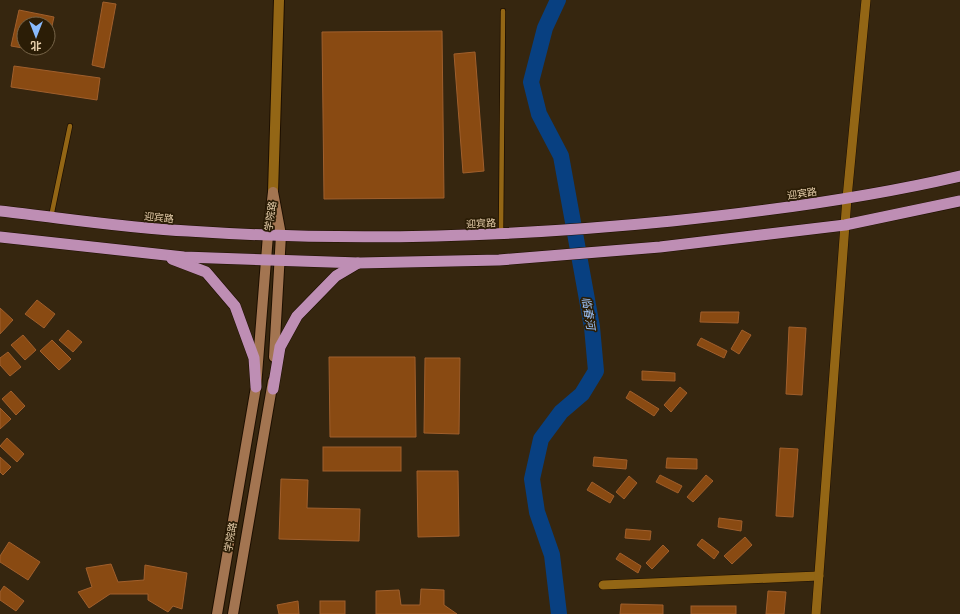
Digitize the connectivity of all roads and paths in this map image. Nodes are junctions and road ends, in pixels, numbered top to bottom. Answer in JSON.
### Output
{"nodes":[{"id":1,"x":279,"y":0,"type":"edge"},
{"id":2,"x":866,"y":0,"type":"edge"},
{"id":3,"x":503,"y":11,"type":"dead end"},
{"id":4,"x":70,"y":126,"type":"dead end"},
{"id":5,"x":960,"y":176,"type":"edge"},
{"id":6,"x":273,"y":192,"type":"junction"},
{"id":7,"x":847,"y":198,"type":"junction"},
{"id":8,"x":960,"y":201,"type":"edge"},
{"id":9,"x":0,"y":211,"type":"edge"},
{"id":10,"x":51,"y":217,"type":"junction"},
{"id":11,"x":845,"y":225,"type":"junction"},
{"id":12,"x":501,"y":234,"type":"junction"},
{"id":13,"x":268,"y":235,"type":"junction"},
{"id":14,"x":282,"y":235,"type":"junction"},
{"id":15,"x":0,"y":237,"type":"edge"},
{"id":16,"x":161,"y":254,"type":"junction"},
{"id":17,"x":266,"y":260,"type":"junction"},
{"id":18,"x":280,"y":260,"type":"junction"},
{"id":19,"x":359,"y":263,"type":"junction"},
{"id":20,"x":256,"y":387,"type":"junction"},
{"id":21,"x":272,"y":389,"type":"junction"},
{"id":22,"x":819,"y":576,"type":"junction"},
{"id":23,"x":603,"y":585,"type":"dead end"},
{"id":24,"x":217,"y":614,"type":"edge"},
{"id":25,"x":232,"y":614,"type":"edge"},
{"id":26,"x":816,"y":614,"type":"edge"}],
"edges":[{"from":1,"to":6,"type":"street"},
{"from":2,"to":7,"type":"street"},
{"from":3,"to":12,"type":"lane"},
{"from":4,"to":10,"type":"lane"},
{"from":5,"to":7,"type":"highway","name":"迎宾路"},
{"from":6,"to":13,"type":"main road","name":"学院路"},
{"from":6,"to":14,"type":"main road","name":"学院路"},
{"from":7,"to":11,"type":"street"},
{"from":7,"to":12,"type":"highway","name":"迎宾路"},
{"from":8,"to":11,"type":"highway"},
{"from":9,"to":10,"type":"highway","name":"迎宾路"},
{"from":10,"to":13,"type":"highway","name":"迎宾路"},
{"from":11,"to":19,"type":"highway"},
{"from":11,"to":22,"type":"street"},
{"from":12,"to":14,"type":"highway","name":"迎宾路"},
{"from":13,"to":14,"type":"highway","name":"迎宾路"},
{"from":13,"to":17,"type":"main road","name":"学院路"},
{"from":14,"to":18,"type":"main road","name":"学院路"},
{"from":15,"to":16,"type":"highway"},
{"from":16,"to":17,"type":"highway"},
{"from":16,"to":20,"type":"highway"},
{"from":17,"to":18,"type":"highway"},
{"from":17,"to":20,"type":"main road","name":"学院路"},
{"from":18,"to":19,"type":"highway"},
{"from":18,"to":21,"type":"main road","name":"学院路"},
{"from":19,"to":21,"type":"highway"},
{"from":20,"to":24,"type":"main road","name":"学院路"},
{"from":21,"to":25,"type":"main road","name":"学院路"},
{"from":22,"to":23,"type":"street"},
{"from":22,"to":26,"type":"street"}]}
